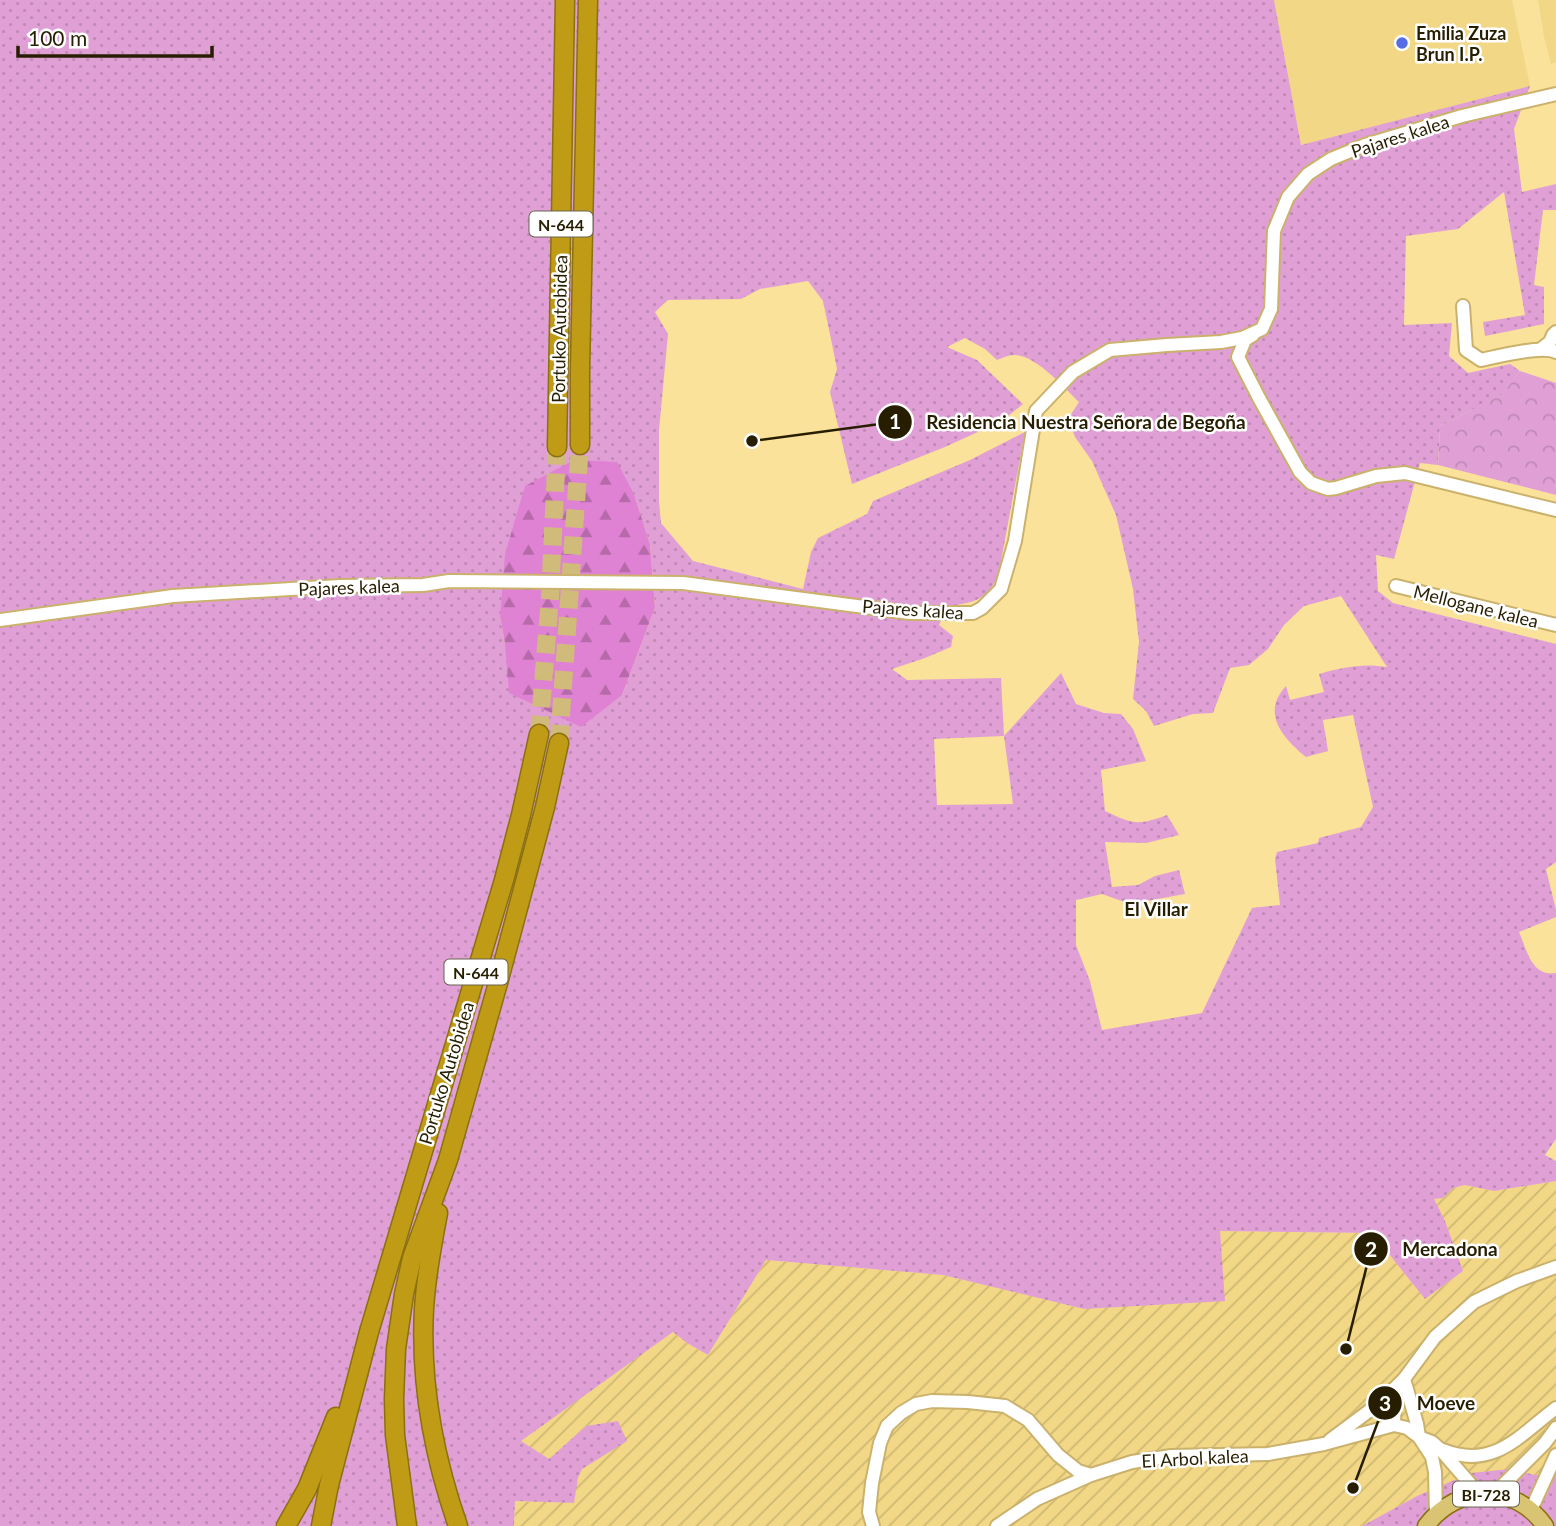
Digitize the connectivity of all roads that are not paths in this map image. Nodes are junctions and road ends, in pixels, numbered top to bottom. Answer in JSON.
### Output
{"nodes":[{"id":1,"x":565,"y":0,"type":"edge"},
{"id":2,"x":588,"y":0,"type":"edge"},
{"id":3,"x":1556,"y":94,"type":"edge"},
{"id":4,"x":1463,"y":306,"type":"dead end"},
{"id":5,"x":1262,"y":329,"type":"junction"},
{"id":6,"x":1556,"y":332,"type":"edge"},
{"id":7,"x":1221,"y":342,"type":"junction"},
{"id":8,"x":1541,"y":349,"type":"junction"},
{"id":9,"x":1556,"y":352,"type":"edge"},
{"id":10,"x":1238,"y":357,"type":"junction"},
{"id":11,"x":580,"y":445,"type":"tunnel mouth"},
{"id":12,"x":557,"y":447,"type":"tunnel mouth"},
{"id":13,"x":1556,"y":510,"type":"edge"},
{"id":14,"x":1396,"y":586,"type":"dead end"},
{"id":15,"x":0,"y":620,"type":"edge"},
{"id":16,"x":1556,"y":625,"type":"edge"},
{"id":17,"x":538,"y":734,"type":"tunnel mouth"},
{"id":18,"x":559,"y":743,"type":"tunnel mouth"},
{"id":19,"x":448,"y":1160,"type":"junction"},
{"id":20,"x":1556,"y":1267,"type":"edge"},
{"id":21,"x":369,"y":1332,"type":"junction"},
{"id":22,"x":1400,"y":1383,"type":"junction"},
{"id":23,"x":1556,"y":1408,"type":"edge"},
{"id":24,"x":1394,"y":1424,"type":"junction"},
{"id":25,"x":1556,"y":1427,"type":"edge"},
{"id":26,"x":1419,"y":1437,"type":"junction"},
{"id":27,"x":1324,"y":1444,"type":"junction"},
{"id":28,"x":1440,"y":1449,"type":"junction"},
{"id":29,"x":1556,"y":1455,"type":"edge"},
{"id":30,"x":1091,"y":1475,"type":"junction"},
{"id":31,"x":1486,"y":1494,"type":"junction"},
{"id":32,"x":1531,"y":1510,"type":"junction"},
{"id":33,"x":1431,"y":1520,"type":"edge"},
{"id":34,"x":286,"y":1526,"type":"edge"},
{"id":35,"x":320,"y":1526,"type":"edge"},
{"id":36,"x":407,"y":1526,"type":"edge"},
{"id":37,"x":458,"y":1526,"type":"edge"},
{"id":38,"x":873,"y":1526,"type":"edge"},
{"id":39,"x":997,"y":1526,"type":"edge"},
{"id":40,"x":1545,"y":1526,"type":"edge"}],
"edges":[{"from":1,"to":12,"type":"highway","name":"Portuko Autobidea","number":"N-644"},
{"from":2,"to":11,"type":"highway","name":"Portuko Autobidea","number":"N-644"},
{"from":3,"to":5,"type":"street","name":"Pajares kalea"},
{"from":4,"to":8,"type":"street"},
{"from":5,"to":7,"type":"street","name":"Pajares kalea"},
{"from":5,"to":10,"type":"street"},
{"from":6,"to":8,"type":"street"},
{"from":7,"to":10,"type":"street"},
{"from":7,"to":15,"type":"street","name":"Pajares kalea"},
{"from":8,"to":9,"type":"street"},
{"from":10,"to":13,"type":"street"},
{"from":14,"to":16,"type":"street","name":"Mellogane kalea"},
{"from":17,"to":21,"type":"highway","name":"Portuko Autobidea","number":"N-644"},
{"from":18,"to":19,"type":"highway","number":"N-644"},
{"from":19,"to":36,"type":"highway"},
{"from":19,"to":37,"type":"highway","number":"N-644"},
{"from":20,"to":22,"type":"street","name":"El Arbol kalea"},
{"from":21,"to":34,"type":"highway","number":"N-644"},
{"from":21,"to":35,"type":"highway","number":"N-644"},
{"from":22,"to":24,"type":"street"},
{"from":22,"to":26,"type":"street"},
{"from":22,"to":27,"type":"street","name":"El Arbol kalea"},
{"from":23,"to":28,"type":"street"},
{"from":24,"to":26,"type":"street"},
{"from":24,"to":27,"type":"street","name":"El Arbol kalea"},
{"from":25,"to":31,"type":"street"},
{"from":26,"to":28,"type":"street"},
{"from":26,"to":33,"type":"street"},
{"from":27,"to":30,"type":"street","name":"El Arbol kalea"},
{"from":28,"to":31,"type":"street"},
{"from":29,"to":32,"type":"street"},
{"from":30,"to":38,"type":"street"},
{"from":30,"to":39,"type":"street","name":"El Arbol kalea"},
{"from":31,"to":32,"type":"main road","number":"BI-728"},
{"from":31,"to":33,"type":"main road","number":"BI-728"},
{"from":32,"to":40,"type":"main road","number":"BI-728"}]}
